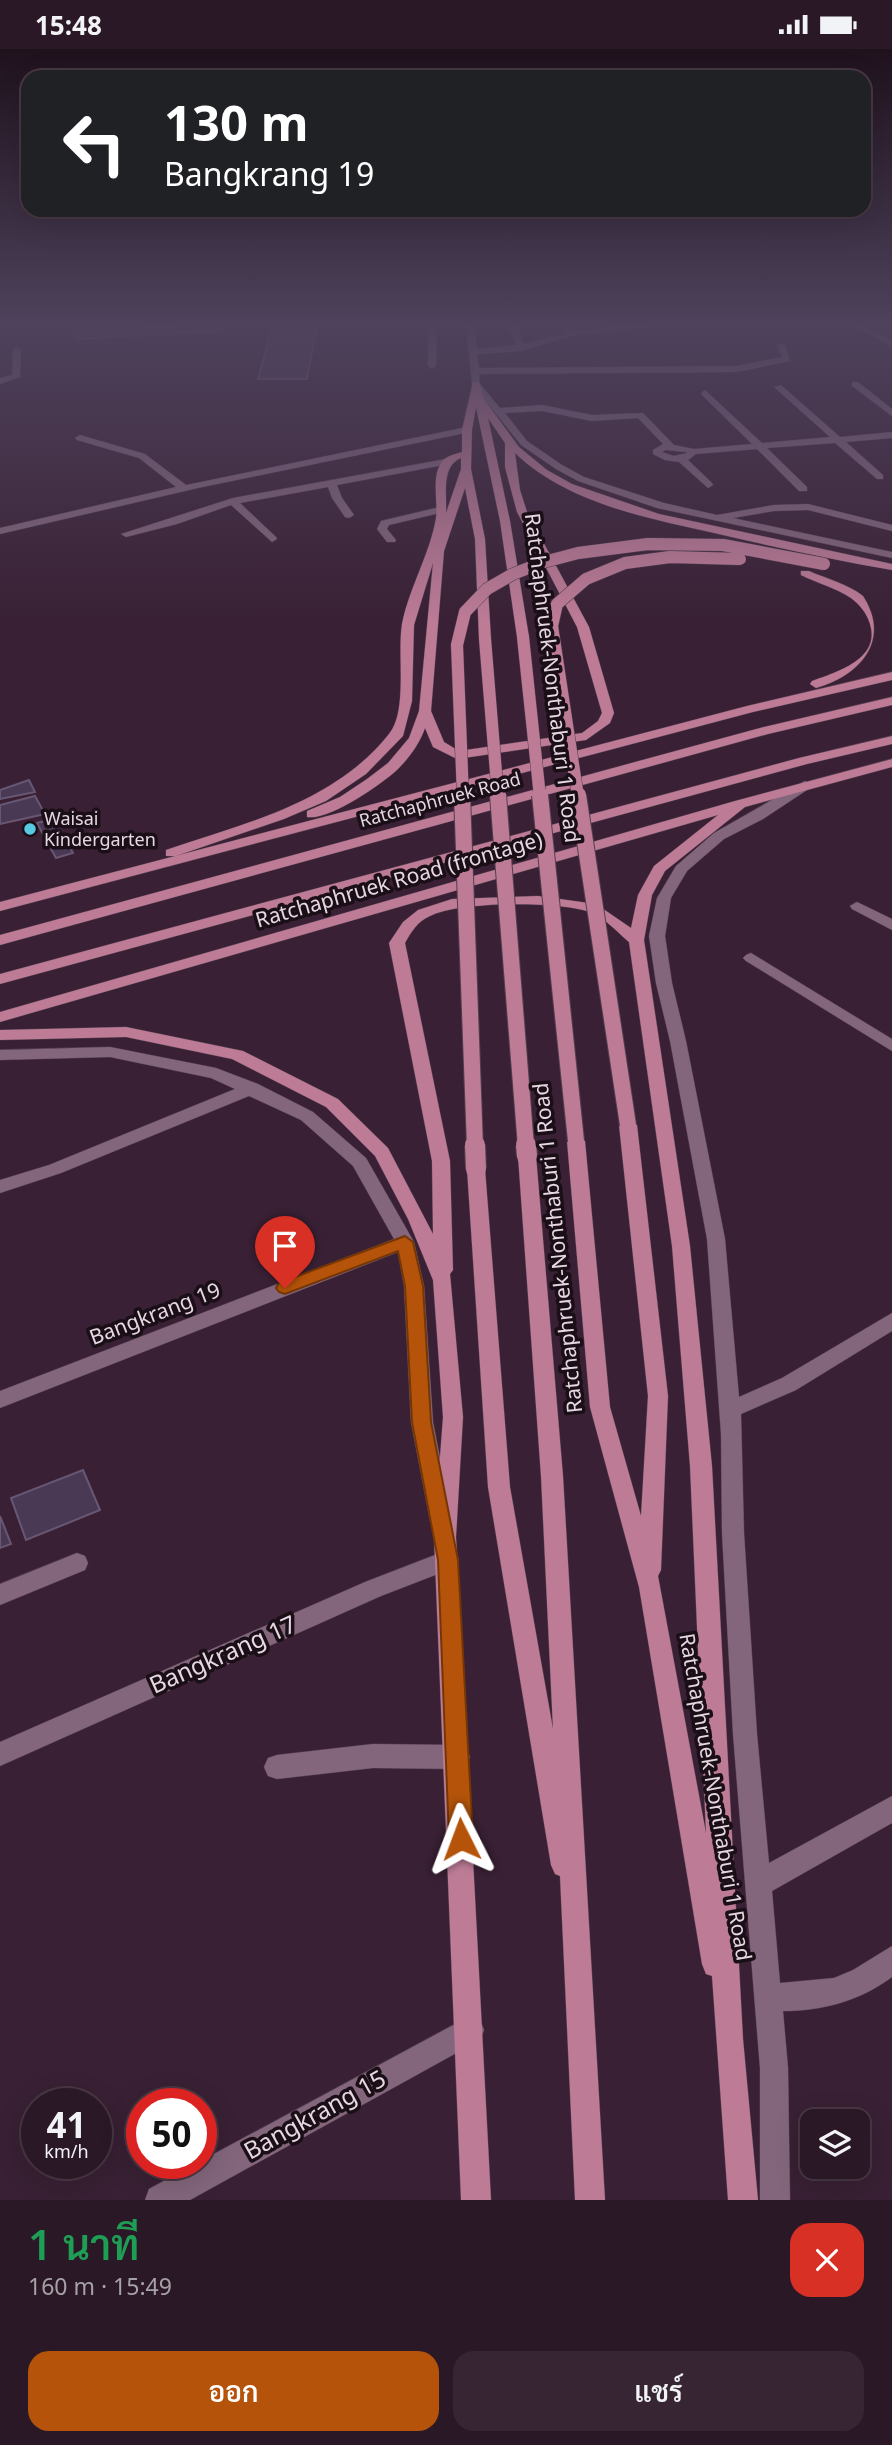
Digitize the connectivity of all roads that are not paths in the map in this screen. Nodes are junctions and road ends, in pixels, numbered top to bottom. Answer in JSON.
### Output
{"nodes":[{"id":1,"x":468,"y":422,"type":"edge"},
{"id":2,"x":485,"y":422,"type":"edge"},
{"id":3,"x":496,"y":422,"type":"edge"},
{"id":4,"x":506,"y":422,"type":"edge"},
{"id":5,"x":585,"y":422,"type":"edge"},
{"id":6,"x":605,"y":422,"type":"edge"},
{"id":7,"x":647,"y":422,"type":"edge"},
{"id":8,"x":735,"y":422,"type":"edge"},
{"id":9,"x":818,"y":422,"type":"edge"},
{"id":10,"x":467,"y":430,"type":"junction"},
{"id":11,"x":892,"y":435,"type":"edge"},
{"id":12,"x":80,"y":438,"type":"dead end"},
{"id":13,"x":837,"y":439,"type":"junction"},
{"id":14,"x":510,"y":443,"type":"junction"},
{"id":15,"x":670,"y":446,"type":"junction"},
{"id":16,"x":760,"y":446,"type":"junction"},
{"id":17,"x":692,"y":452,"type":"junction"},
{"id":18,"x":467,"y":453,"type":"junction"},
{"id":19,"x":682,"y":459,"type":"junction"},
{"id":20,"x":446,"y":462,"type":"junction"},
{"id":21,"x":466,"y":469,"type":"junction"},
{"id":22,"x":269,"y":470,"type":"junction"},
{"id":23,"x":880,"y":477,"type":"dead end"},
{"id":24,"x":331,"y":481,"type":"junction"},
{"id":25,"x":708,"y":485,"type":"dead end"},
{"id":26,"x":184,"y":488,"type":"junction"},
{"id":27,"x":293,"y":489,"type":"junction"},
{"id":28,"x":803,"y":489,"type":"dead end"},
{"id":29,"x":233,"y":501,"type":"junction"},
{"id":30,"x":440,"y":510,"type":"junction"},
{"id":31,"x":349,"y":515,"type":"dead end"},
{"id":32,"x":711,"y":519,"type":"junction"},
{"id":33,"x":892,"y":529,"type":"edge"},
{"id":34,"x":0,"y":531,"type":"edge"},
{"id":35,"x":126,"y":534,"type":"dead end"},
{"id":36,"x":271,"y":540,"type":"dead end"},
{"id":37,"x":391,"y":540,"type":"dead end"},
{"id":38,"x":892,"y":555,"type":"edge"},
{"id":39,"x":892,"y":567,"type":"edge"},
{"id":40,"x":892,"y":577,"type":"edge"},
{"id":41,"x":892,"y":676,"type":"edge"},
{"id":42,"x":892,"y":701,"type":"edge"},
{"id":43,"x":751,"y":709,"type":"junction"},
{"id":44,"x":425,"y":711,"type":"junction"},
{"id":45,"x":892,"y":740,"type":"edge"},
{"id":46,"x":892,"y":763,"type":"edge"},
{"id":47,"x":805,"y":785,"type":"junction"},
{"id":48,"x":740,"y":804,"type":"junction"},
{"id":49,"x":231,"y":848,"type":"junction"},
{"id":50,"x":109,"y":878,"type":"junction"},
{"id":51,"x":857,"y":906,"type":"dead end"},
{"id":52,"x":0,"y":907,"type":"edge"},
{"id":53,"x":892,"y":925,"type":"edge"},
{"id":54,"x":0,"y":940,"type":"edge"},
{"id":55,"x":636,"y":940,"type":"junction"},
{"id":56,"x":751,"y":958,"type":"dead end"},
{"id":57,"x":0,"y":979,"type":"edge"},
{"id":58,"x":0,"y":1017,"type":"edge"},
{"id":59,"x":0,"y":1035,"type":"edge"},
{"id":60,"x":892,"y":1046,"type":"edge"},
{"id":61,"x":0,"y":1055,"type":"edge"},
{"id":62,"x":252,"y":1088,"type":"junction"},
{"id":63,"x":0,"y":1187,"type":"edge"},
{"id":64,"x":405,"y":1242,"type":"junction"},
{"id":65,"x":443,"y":1280,"type":"junction"},
{"id":66,"x":892,"y":1321,"type":"edge"},
{"id":67,"x":0,"y":1400,"type":"edge"},
{"id":68,"x":730,"y":1410,"type":"junction"},
{"id":69,"x":446,"y":1549,"type":"junction"},
{"id":70,"x":77,"y":1563,"type":"dead end"},
{"id":71,"x":650,"y":1587,"type":"junction"},
{"id":72,"x":0,"y":1595,"type":"edge"},
{"id":73,"x":0,"y":1754,"type":"edge"},
{"id":74,"x":457,"y":1757,"type":"junction"},
{"id":75,"x":277,"y":1767,"type":"dead end"},
{"id":76,"x":892,"y":1809,"type":"edge"},
{"id":77,"x":758,"y":1884,"type":"junction"},
{"id":78,"x":578,"y":1944,"type":"junction"},
{"id":79,"x":892,"y":1960,"type":"edge"},
{"id":80,"x":767,"y":1996,"type":"junction"},
{"id":81,"x":470,"y":2030,"type":"junction"},
{"id":82,"x":729,"y":2039,"type":"junction"},
{"id":83,"x":160,"y":2200,"type":"edge"},
{"id":84,"x":476,"y":2200,"type":"edge"},
{"id":85,"x":590,"y":2200,"type":"edge"},
{"id":86,"x":743,"y":2200,"type":"edge"},
{"id":87,"x":775,"y":2200,"type":"edge"}],
"edges":[{"from":1,"to":10,"type":"main road","name":"Ratchaphruek-Nonthaburi 1 Road"},
{"from":2,"to":71,"type":"main road","name":"Ratchaphruek-Nonthaburi 1 Road","bridge":true},
{"from":3,"to":14,"type":"main road"},
{"from":4,"to":32,"type":"street"},
{"from":5,"to":6,"type":"street"},
{"from":7,"to":15,"type":"street"},
{"from":8,"to":16,"type":"street"},
{"from":9,"to":13,"type":"street"},
{"from":10,"to":18,"type":"main road","name":"Ratchaphruek-Nonthaburi 1 Road"},
{"from":10,"to":22,"type":"street"},
{"from":11,"to":13,"type":"street"},
{"from":12,"to":26,"type":"street"},
{"from":13,"to":16,"type":"street"},
{"from":13,"to":23,"type":"street"},
{"from":14,"to":39,"type":"main road"},
{"from":14,"to":44,"type":"main road"},
{"from":15,"to":17,"type":"street"},
{"from":15,"to":19,"type":"street"},
{"from":16,"to":17,"type":"street"},
{"from":16,"to":28,"type":"street"},
{"from":17,"to":19,"type":"street"},
{"from":18,"to":20,"type":"main road"},
{"from":18,"to":21,"type":"main road","name":"Ratchaphruek-Nonthaburi 1 Road"},
{"from":19,"to":25,"type":"street"},
{"from":20,"to":24,"type":"street"},
{"from":20,"to":30,"type":"main road"},
{"from":21,"to":44,"type":"main road"},
{"from":21,"to":78,"type":"main road","name":"Ratchaphruek-Nonthaburi 1 Road","bridge":true},
{"from":22,"to":26,"type":"street"},
{"from":22,"to":27,"type":"street"},
{"from":24,"to":27,"type":"street"},
{"from":24,"to":31,"type":"street"},
{"from":26,"to":34,"type":"street"},
{"from":27,"to":29,"type":"street"},
{"from":29,"to":35,"type":"street"},
{"from":29,"to":36,"type":"street"},
{"from":30,"to":37,"type":"street"},
{"from":30,"to":50,"type":"main road"},
{"from":32,"to":33,"type":"street"},
{"from":32,"to":38,"type":"street"},
{"from":40,"to":78,"type":"main road","bridge":true},
{"from":41,"to":43,"type":"main road"},
{"from":42,"to":54,"type":"main road","name":"Ratchaphruek Road"},
{"from":43,"to":49,"type":"main road"},
{"from":43,"to":71,"type":"main road","bridge":true},
{"from":44,"to":49,"type":"main road"},
{"from":45,"to":57,"type":"main road"},
{"from":46,"to":47,"type":"main road","name":"Ratchaphruek Road (frontage)"},
{"from":47,"to":48,"type":"main road","name":"Ratchaphruek Road (frontage)"},
{"from":47,"to":68,"type":"street"},
{"from":48,"to":55,"type":"main road"},
{"from":48,"to":58,"type":"main road","name":"Ratchaphruek Road (frontage)"},
{"from":49,"to":50,"type":"main road"},
{"from":50,"to":52,"type":"main road"},
{"from":51,"to":53,"type":"street"},
{"from":55,"to":65,"type":"main road"},
{"from":55,"to":82,"type":"main road"},
{"from":56,"to":60,"type":"street"},
{"from":59,"to":65,"type":"main road"},
{"from":61,"to":62,"type":"street"},
{"from":62,"to":63,"type":"street"},
{"from":62,"to":64,"type":"street"},
{"from":64,"to":67,"type":"street","name":"Bangkrang 19"},
{"from":64,"to":69,"type":"street"},
{"from":65,"to":69,"type":"main road"},
{"from":66,"to":68,"type":"street"},
{"from":68,"to":77,"type":"street"},
{"from":69,"to":73,"type":"street","name":"Bangkrang 17"},
{"from":69,"to":74,"type":"main road"},
{"from":70,"to":72,"type":"street"},
{"from":71,"to":82,"type":"main road","name":"Ratchaphruek-Nonthaburi 1 Road"},
{"from":74,"to":75,"type":"street"},
{"from":74,"to":81,"type":"main road"},
{"from":76,"to":77,"type":"street"},
{"from":77,"to":80,"type":"street"},
{"from":78,"to":85,"type":"main road","name":"Ratchaphruek-Nonthaburi 1 Road"},
{"from":79,"to":80,"type":"street"},
{"from":80,"to":87,"type":"street"},
{"from":81,"to":83,"type":"street","name":"Bangkrang 15"},
{"from":81,"to":84,"type":"main road"},
{"from":82,"to":86,"type":"main road","name":"Ratchaphruek-Nonthaburi 1 Road"}]}
